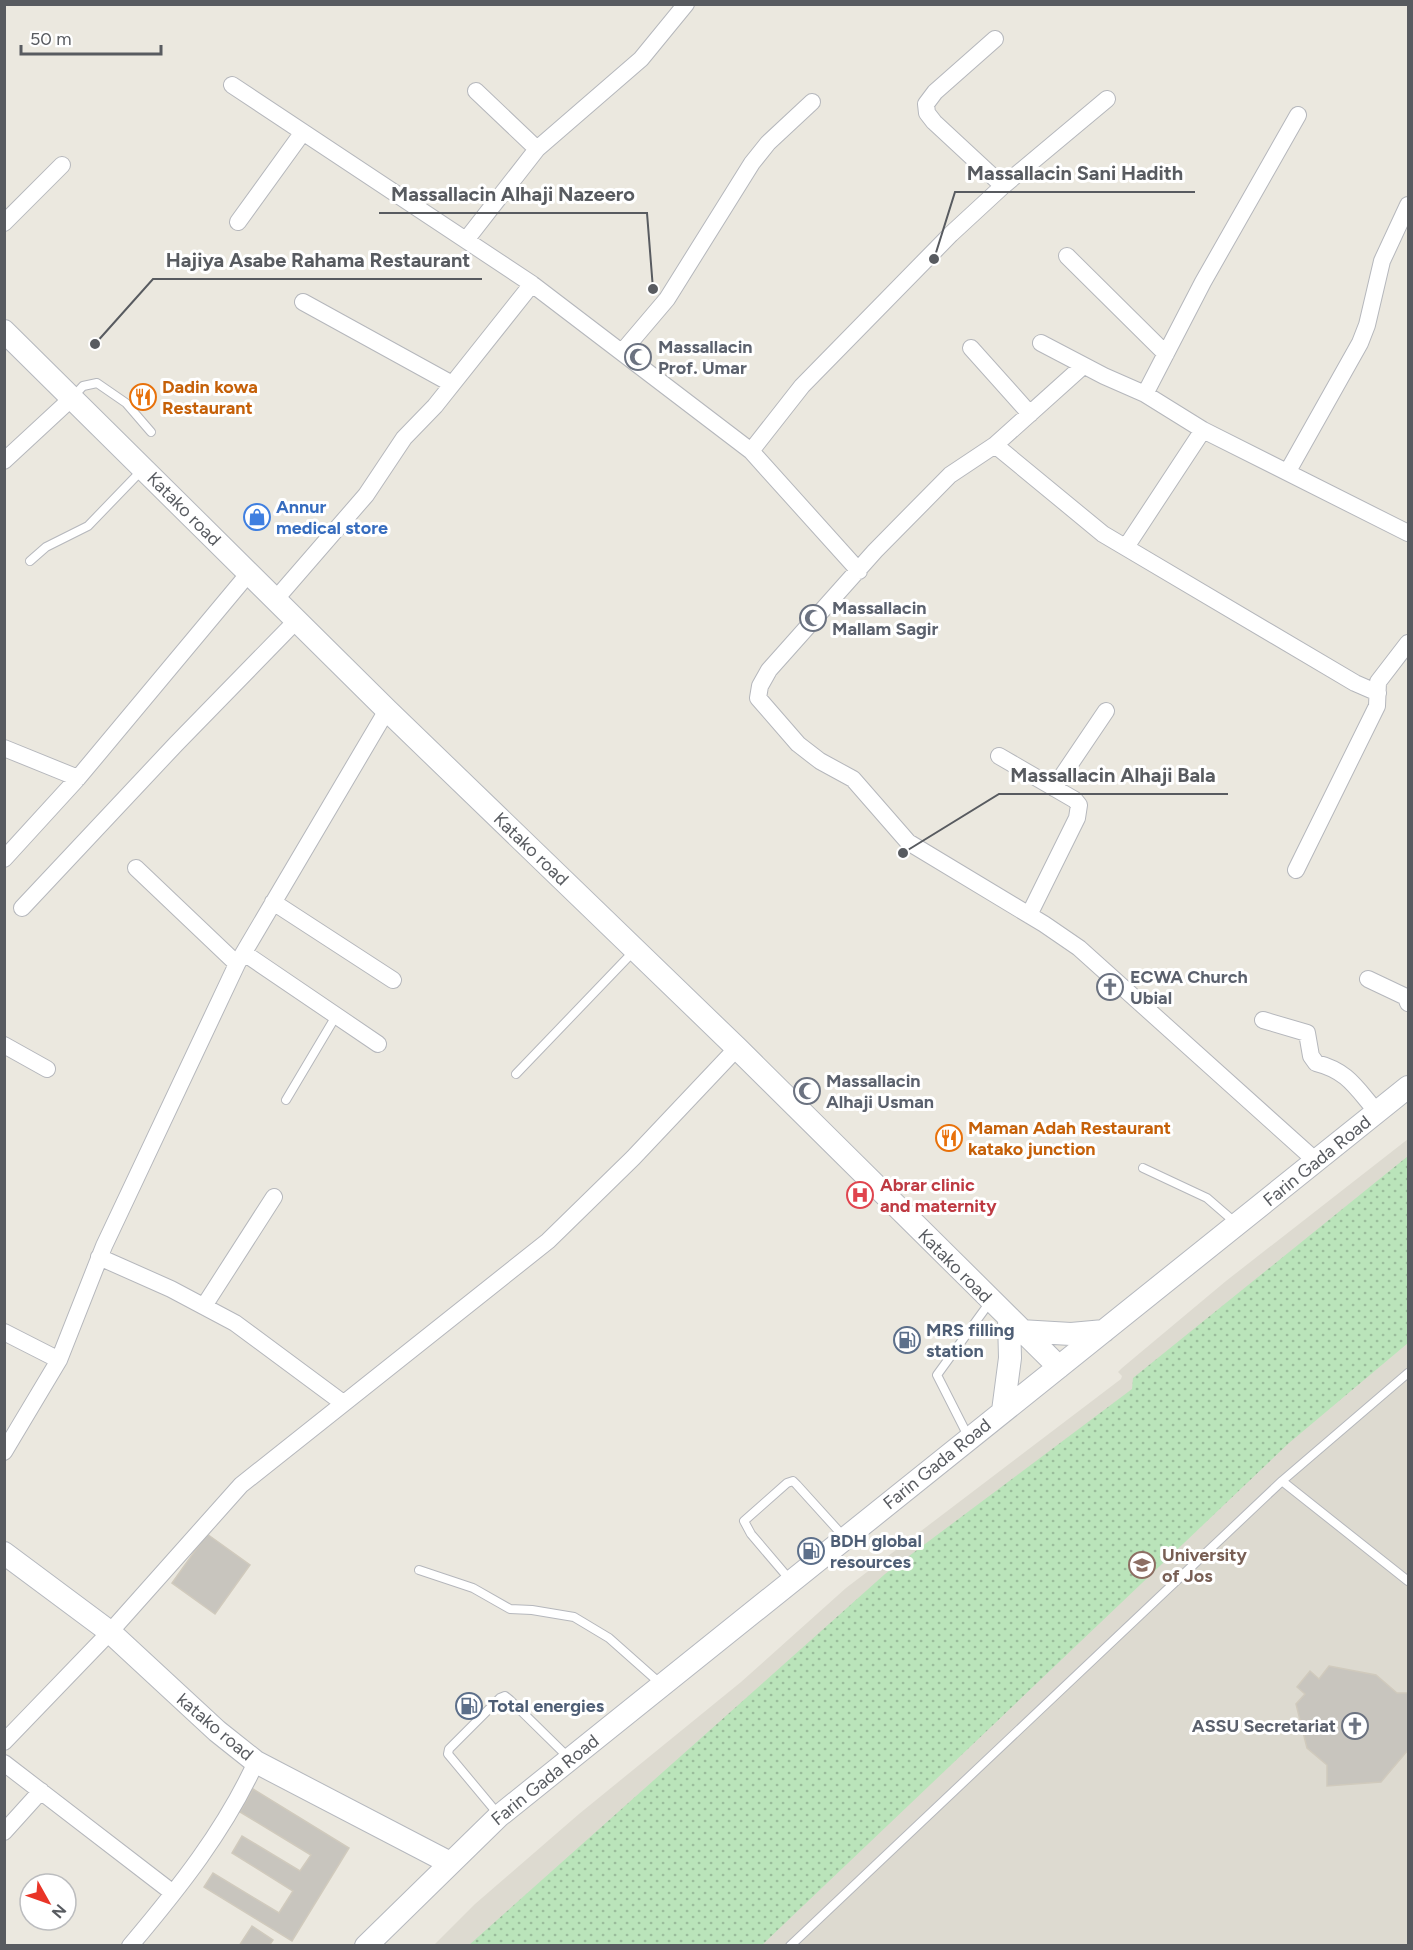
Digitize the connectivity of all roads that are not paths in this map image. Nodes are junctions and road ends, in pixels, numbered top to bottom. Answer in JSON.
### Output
{"nodes":[{"id":1,"x":686,"y":4,"type":"edge"},
{"id":2,"x":995,"y":39,"type":"dead end"},
{"id":3,"x":232,"y":85,"type":"dead end"},
{"id":4,"x":476,"y":91,"type":"dead end"},
{"id":5,"x":1107,"y":99,"type":"dead end"},
{"id":6,"x":812,"y":102,"type":"dead end"},
{"id":7,"x":1299,"y":115,"type":"dead end"},
{"id":8,"x":303,"y":132,"type":"junction"},
{"id":9,"x":537,"y":149,"type":"junction"},
{"id":10,"x":62,"y":165,"type":"dead end"},
{"id":11,"x":1003,"y":186,"type":"junction"},
{"id":12,"x":1408,"y":205,"type":"edge"},
{"id":13,"x":238,"y":222,"type":"dead end"},
{"id":14,"x":4,"y":223,"type":"edge"},
{"id":15,"x":466,"y":240,"type":"junction"},
{"id":16,"x":1067,"y":256,"type":"dead end"},
{"id":17,"x":532,"y":284,"type":"junction"},
{"id":18,"x":303,"y":302,"type":"dead end"},
{"id":19,"x":4,"y":331,"type":"edge"},
{"id":20,"x":1041,"y":343,"type":"dead end"},
{"id":21,"x":971,"y":348,"type":"dead end"},
{"id":22,"x":622,"y":352,"type":"junction"},
{"id":23,"x":1166,"y":354,"type":"junction"},
{"id":24,"x":1083,"y":366,"type":"junction"},
{"id":25,"x":452,"y":384,"type":"junction"},
{"id":26,"x":1145,"y":394,"type":"junction"},
{"id":27,"x":72,"y":398,"type":"junction"},
{"id":28,"x":1030,"y":414,"type":"junction"},
{"id":29,"x":1203,"y":430,"type":"junction"},
{"id":30,"x":151,"y":432,"type":"dead end"},
{"id":31,"x":995,"y":445,"type":"junction"},
{"id":32,"x":751,"y":451,"type":"junction"},
{"id":33,"x":4,"y":461,"type":"edge"},
{"id":34,"x":143,"y":469,"type":"junction"},
{"id":35,"x":1288,"y":471,"type":"junction"},
{"id":36,"x":1408,"y":533,"type":"edge"},
{"id":37,"x":1126,"y":548,"type":"junction"},
{"id":38,"x":30,"y":561,"type":"dead end"},
{"id":39,"x":859,"y":571,"type":"junction"},
{"id":40,"x":249,"y":573,"type":"junction"},
{"id":41,"x":275,"y":600,"type":"junction"},
{"id":42,"x":296,"y":621,"type":"junction"},
{"id":43,"x":1408,"y":643,"type":"edge"},
{"id":44,"x":1378,"y":693,"type":"junction"},
{"id":45,"x":387,"y":710,"type":"junction"},
{"id":46,"x":1106,"y":711,"type":"dead end"},
{"id":47,"x":4,"y":748,"type":"edge"},
{"id":48,"x":999,"y":756,"type":"dead end"},
{"id":49,"x":78,"y":778,"type":"junction"},
{"id":50,"x":1054,"y":788,"type":"junction"},
{"id":51,"x":4,"y":859,"type":"edge"},
{"id":52,"x":136,"y":868,"type":"dead end"},
{"id":53,"x":1296,"y":870,"type":"dead end"},
{"id":54,"x":273,"y":902,"type":"junction"},
{"id":55,"x":22,"y":908,"type":"dead end"},
{"id":56,"x":1029,"y":915,"type":"junction"},
{"id":57,"x":635,"y":950,"type":"junction"},
{"id":58,"x":240,"y":959,"type":"junction"},
{"id":59,"x":1368,"y":979,"type":"dead end"},
{"id":60,"x":393,"y":980,"type":"dead end"},
{"id":61,"x":1408,"y":1003,"type":"edge"},
{"id":62,"x":336,"y":1016,"type":"junction"},
{"id":63,"x":1263,"y":1020,"type":"dead end"},
{"id":64,"x":378,"y":1044,"type":"dead end"},
{"id":65,"x":4,"y":1046,"type":"edge"},
{"id":66,"x":737,"y":1048,"type":"junction"},
{"id":67,"x":47,"y":1069,"type":"dead end"},
{"id":68,"x":516,"y":1074,"type":"dead end"},
{"id":69,"x":1408,"y":1087,"type":"edge"},
{"id":70,"x":286,"y":1100,"type":"dead end"},
{"id":71,"x":1377,"y":1112,"type":"junction"},
{"id":72,"x":1316,"y":1161,"type":"junction"},
{"id":73,"x":1143,"y":1168,"type":"dead end"},
{"id":74,"x":274,"y":1197,"type":"dead end"},
{"id":75,"x":1237,"y":1224,"type":"junction"},
{"id":76,"x":99,"y":1257,"type":"junction"},
{"id":77,"x":991,"y":1302,"type":"junction"},
{"id":78,"x":204,"y":1306,"type":"junction"},
{"id":79,"x":1014,"y":1326,"type":"junction"},
{"id":80,"x":1104,"y":1331,"type":"junction"},
{"id":81,"x":4,"y":1332,"type":"edge"},
{"id":82,"x":58,"y":1360,"type":"junction"},
{"id":83,"x":1059,"y":1367,"type":"junction"},
{"id":84,"x":1408,"y":1373,"type":"edge"},
{"id":85,"x":343,"y":1403,"type":"junction"},
{"id":86,"x":1003,"y":1412,"type":"junction"},
{"id":87,"x":969,"y":1439,"type":"junction"},
{"id":88,"x":4,"y":1452,"type":"edge"},
{"id":89,"x":1282,"y":1481,"type":"junction"},
{"id":90,"x":846,"y":1538,"type":"junction"},
{"id":91,"x":7,"y":1559,"type":"edge"},
{"id":92,"x":419,"y":1570,"type":"dead end"},
{"id":93,"x":792,"y":1581,"type":"junction"},
{"id":94,"x":1408,"y":1581,"type":"edge"},
{"id":95,"x":110,"y":1632,"type":"junction"},
{"id":96,"x":663,"y":1685,"type":"junction"},
{"id":97,"x":4,"y":1742,"type":"edge"},
{"id":98,"x":570,"y":1759,"type":"junction"},
{"id":99,"x":256,"y":1762,"type":"junction"},
{"id":100,"x":4,"y":1763,"type":"edge"},
{"id":101,"x":41,"y":1791,"type":"junction"},
{"id":102,"x":499,"y":1816,"type":"junction"},
{"id":103,"x":4,"y":1832,"type":"edge"},
{"id":104,"x":450,"y":1863,"type":"junction"},
{"id":105,"x":173,"y":1893,"type":"junction"},
{"id":106,"x":130,"y":1946,"type":"edge"},
{"id":107,"x":366,"y":1946,"type":"edge"},
{"id":108,"x":790,"y":1946,"type":"edge"}],
"edges":[{"from":1,"to":9,"type":"street"},
{"from":2,"to":11,"type":"street"},
{"from":3,"to":8,"type":"street"},
{"from":4,"to":9,"type":"street"},
{"from":5,"to":11,"type":"street"},
{"from":6,"to":22,"type":"street"},
{"from":7,"to":23,"type":"street"},
{"from":8,"to":13,"type":"street"},
{"from":8,"to":15,"type":"street"},
{"from":9,"to":15,"type":"street"},
{"from":10,"to":14,"type":"street"},
{"from":11,"to":32,"type":"street"},
{"from":12,"to":35,"type":"street"},
{"from":15,"to":17,"type":"street"},
{"from":16,"to":23,"type":"street"},
{"from":17,"to":22,"type":"street"},
{"from":17,"to":25,"type":"street"},
{"from":18,"to":25,"type":"street"},
{"from":19,"to":27,"type":"street","name":"Katako road"},
{"from":20,"to":24,"type":"street"},
{"from":21,"to":28,"type":"street"},
{"from":22,"to":32,"type":"street"},
{"from":23,"to":26,"type":"street"},
{"from":24,"to":26,"type":"street"},
{"from":24,"to":28,"type":"street"},
{"from":25,"to":41,"type":"street"},
{"from":26,"to":29,"type":"street"},
{"from":27,"to":30,"type":"lane"},
{"from":27,"to":33,"type":"street"},
{"from":27,"to":34,"type":"street","name":"Katako road"},
{"from":28,"to":31,"type":"street"},
{"from":29,"to":35,"type":"street"},
{"from":29,"to":37,"type":"street"},
{"from":31,"to":37,"type":"street"},
{"from":31,"to":39,"type":"street"},
{"from":32,"to":39,"type":"street"},
{"from":34,"to":38,"type":"lane"},
{"from":34,"to":40,"type":"street","name":"Katako road"},
{"from":35,"to":36,"type":"street"},
{"from":37,"to":44,"type":"street"},
{"from":39,"to":56,"type":"street"},
{"from":40,"to":41,"type":"street","name":"Katako road"},
{"from":40,"to":49,"type":"street"},
{"from":41,"to":42,"type":"street","name":"Katako road"},
{"from":42,"to":45,"type":"street","name":"Katako road"},
{"from":42,"to":55,"type":"street"},
{"from":43,"to":44,"type":"street"},
{"from":44,"to":53,"type":"street"},
{"from":45,"to":54,"type":"street"},
{"from":45,"to":57,"type":"street","name":"Katako road"},
{"from":46,"to":50,"type":"street"},
{"from":47,"to":49,"type":"street"},
{"from":48,"to":50,"type":"street"},
{"from":49,"to":51,"type":"street"},
{"from":50,"to":56,"type":"street"},
{"from":52,"to":58,"type":"street"},
{"from":54,"to":58,"type":"street"},
{"from":54,"to":60,"type":"street"},
{"from":56,"to":72,"type":"street"},
{"from":57,"to":66,"type":"street","name":"Katako road"},
{"from":57,"to":68,"type":"lane"},
{"from":58,"to":62,"type":"street"},
{"from":58,"to":76,"type":"street"},
{"from":59,"to":61,"type":"street"},
{"from":62,"to":64,"type":"street"},
{"from":62,"to":70,"type":"lane"},
{"from":63,"to":71,"type":"street"},
{"from":65,"to":67,"type":"street"},
{"from":66,"to":77,"type":"street","name":"Katako road"},
{"from":66,"to":85,"type":"street"},
{"from":69,"to":71,"type":"street","name":"Farin Gada Road"},
{"from":71,"to":72,"type":"street","name":"Farin Gada Road"},
{"from":72,"to":75,"type":"street","name":"Farin Gada Road"},
{"from":73,"to":75,"type":"lane"},
{"from":74,"to":78,"type":"street"},
{"from":75,"to":80,"type":"street","name":"Farin Gada Road"},
{"from":76,"to":78,"type":"street"},
{"from":76,"to":82,"type":"street"},
{"from":77,"to":79,"type":"street","name":"Katako road"},
{"from":77,"to":87,"type":"lane"},
{"from":78,"to":85,"type":"street"},
{"from":79,"to":80,"type":"street"},
{"from":79,"to":83,"type":"street","name":"Katako road"},
{"from":79,"to":86,"type":"street"},
{"from":80,"to":83,"type":"street","name":"Farin Gada Road"},
{"from":81,"to":82,"type":"street"},
{"from":82,"to":88,"type":"street"},
{"from":83,"to":86,"type":"street","name":"Farin Gada Road"},
{"from":84,"to":89,"type":"lane"},
{"from":85,"to":95,"type":"street"},
{"from":86,"to":87,"type":"street","name":"Farin Gada Road"},
{"from":87,"to":90,"type":"street","name":"Farin Gada Road"},
{"from":89,"to":94,"type":"lane"},
{"from":89,"to":108,"type":"lane"},
{"from":90,"to":93,"type":"street","name":"Farin Gada Road"},
{"from":90,"to":93,"type":"lane"},
{"from":91,"to":95,"type":"street","name":"katako road"},
{"from":92,"to":96,"type":"lane"},
{"from":93,"to":96,"type":"street","name":"Farin Gada Road"},
{"from":95,"to":97,"type":"street"},
{"from":95,"to":99,"type":"street","name":"katako road"},
{"from":96,"to":98,"type":"street","name":"Farin Gada Road"},
{"from":98,"to":102,"type":"street","name":"Farin Gada Road"},
{"from":98,"to":102,"type":"lane"},
{"from":99,"to":104,"type":"street","name":"katako road"},
{"from":99,"to":105,"type":"street"},
{"from":100,"to":101,"type":"street"},
{"from":101,"to":103,"type":"street"},
{"from":101,"to":105,"type":"street"},
{"from":102,"to":104,"type":"street","name":"Farin Gada Road"},
{"from":104,"to":107,"type":"street","name":"Farin Gada Road"},
{"from":105,"to":106,"type":"street"}]}
